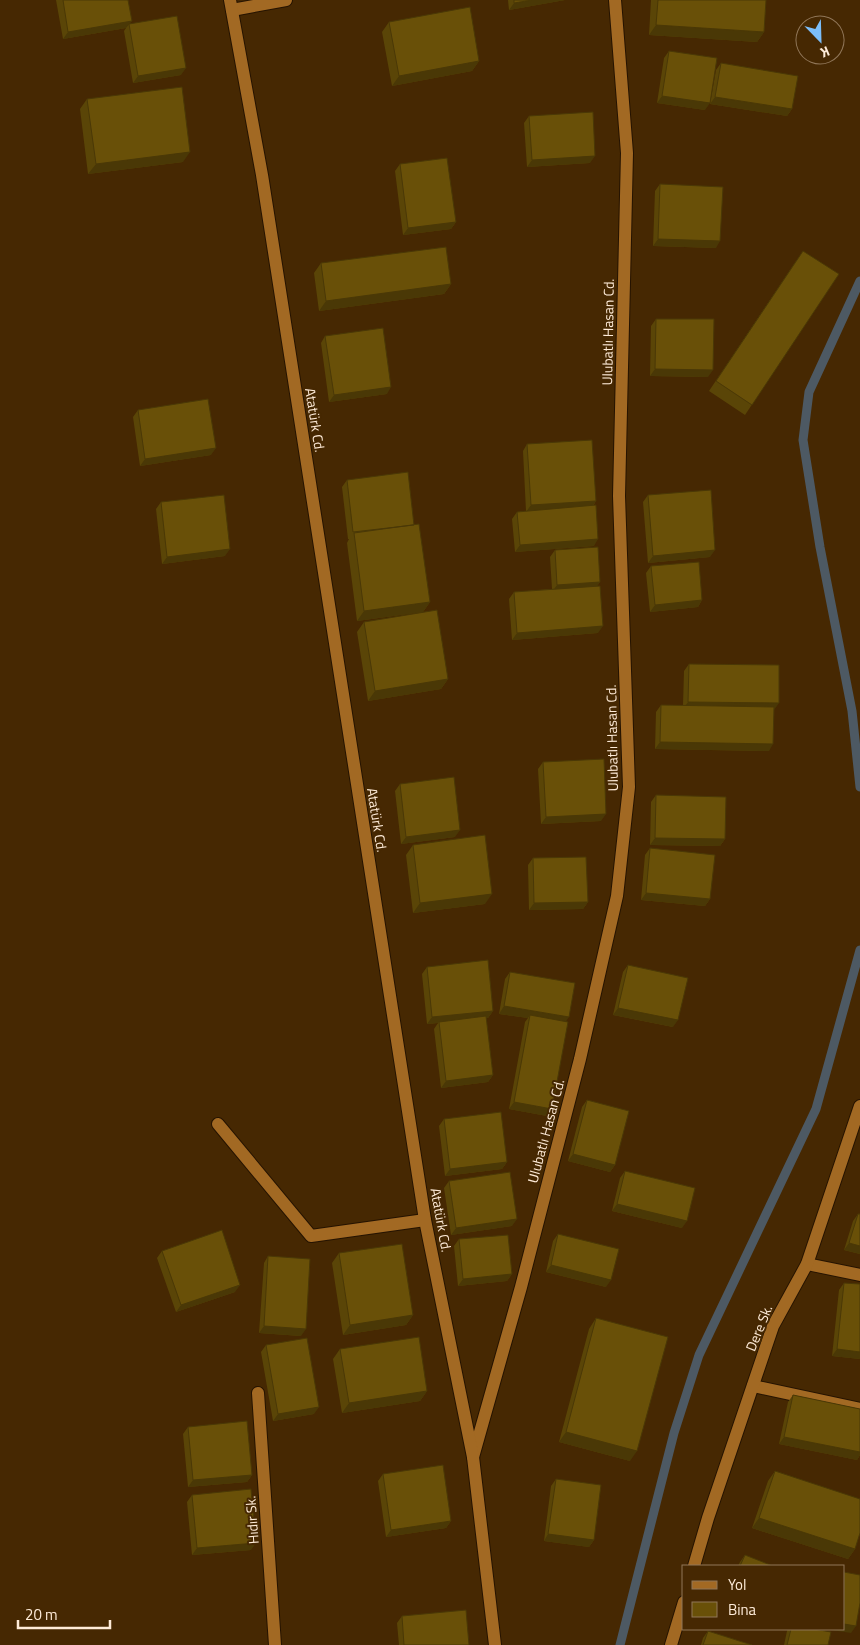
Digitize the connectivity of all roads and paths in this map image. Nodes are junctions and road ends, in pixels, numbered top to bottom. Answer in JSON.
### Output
{"nodes":[{"id":1,"x":286,"y":0,"type":"edge"},
{"id":2,"x":616,"y":0,"type":"edge"},
{"id":3,"x":231,"y":5,"type":"edge"},
{"id":4,"x":860,"y":1106,"type":"edge"},
{"id":5,"x":218,"y":1124,"type":"dead end"},
{"id":6,"x":425,"y":1220,"type":"junction"},
{"id":7,"x":807,"y":1264,"type":"junction"},
{"id":8,"x":860,"y":1275,"type":"edge"},
{"id":9,"x":753,"y":1386,"type":"junction"},
{"id":10,"x":258,"y":1393,"type":"dead end"},
{"id":11,"x":860,"y":1409,"type":"edge"},
{"id":12,"x":473,"y":1457,"type":"junction"},
{"id":13,"x":694,"y":1565,"type":"edge"},
{"id":14,"x":682,"y":1609,"type":"edge"},
{"id":15,"x":275,"y":1645,"type":"edge"},
{"id":16,"x":495,"y":1645,"type":"edge"},
{"id":17,"x":671,"y":1645,"type":"edge"}],
"edges":[{"from":1,"to":3,"type":"street"},
{"from":2,"to":12,"type":"street","name":"Ulubatlı Hasan Cd."},
{"from":3,"to":6,"type":"street","name":"Atatürk Cd."},
{"from":4,"to":7,"type":"street","name":"Dere Sk."},
{"from":5,"to":6,"type":"street"},
{"from":6,"to":12,"type":"street","name":"Atatürk Cd."},
{"from":7,"to":8,"type":"street"},
{"from":7,"to":9,"type":"street","name":"Dere Sk."},
{"from":9,"to":11,"type":"street"},
{"from":9,"to":13,"type":"street","name":"Dere Sk."},
{"from":10,"to":15,"type":"street","name":"Hıdır Sk."},
{"from":12,"to":16,"type":"street","name":"Atatürk Cd."},
{"from":14,"to":17,"type":"street"}]}
